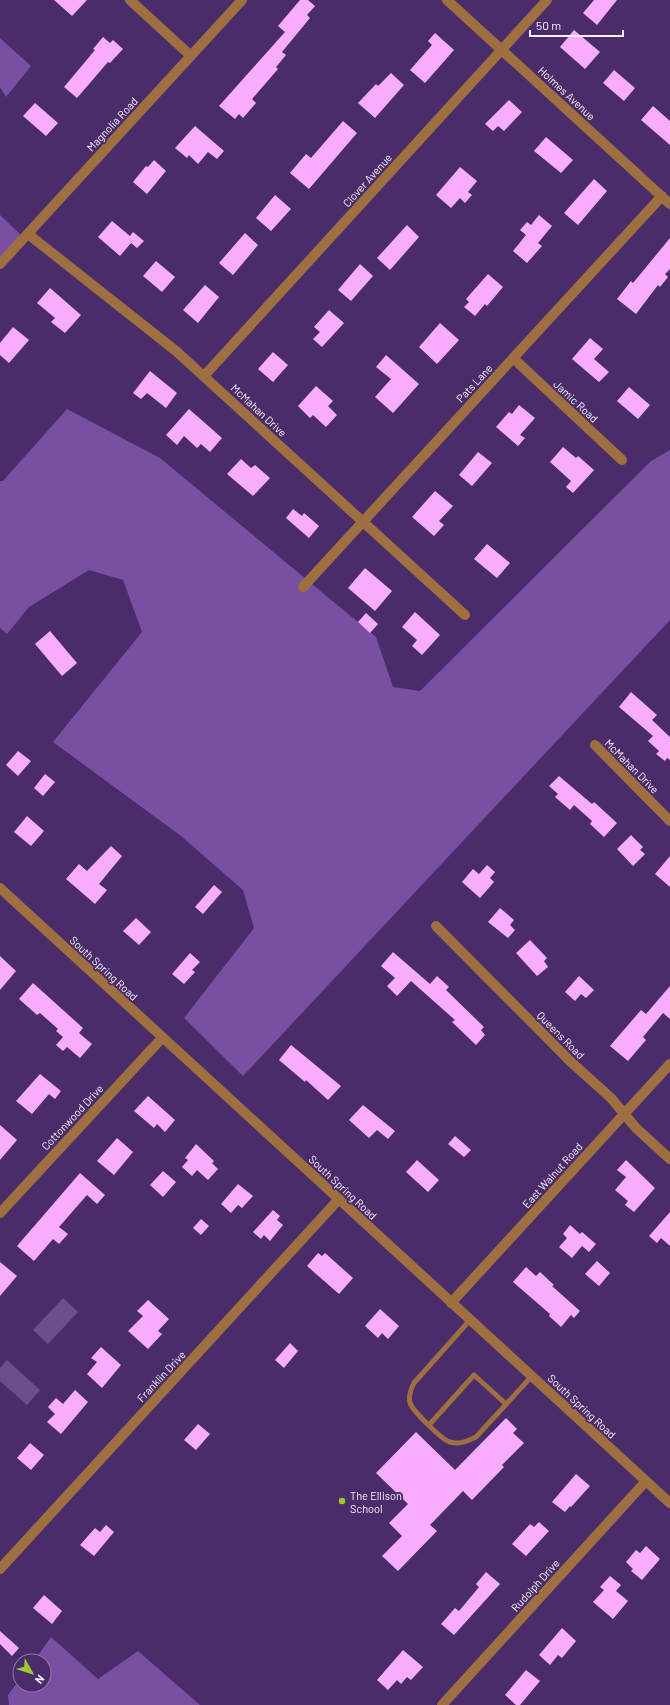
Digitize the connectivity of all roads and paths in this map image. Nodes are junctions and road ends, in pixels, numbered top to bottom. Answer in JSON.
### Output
{"nodes":[{"id":1,"x":130,"y":0,"type":"edge"},
{"id":2,"x":242,"y":0,"type":"edge"},
{"id":3,"x":447,"y":0,"type":"edge"},
{"id":4,"x":547,"y":0,"type":"edge"},
{"id":5,"x":502,"y":50,"type":"junction"},
{"id":6,"x":191,"y":56,"type":"junction"},
{"id":7,"x":662,"y":196,"type":"junction"},
{"id":8,"x":670,"y":204,"type":"edge"},
{"id":9,"x":28,"y":234,"type":"junction"},
{"id":10,"x":0,"y":264,"type":"edge"},
{"id":11,"x":513,"y":358,"type":"junction"},
{"id":12,"x":204,"y":376,"type":"junction"},
{"id":13,"x":622,"y":460,"type":"dead end"},
{"id":14,"x":363,"y":521,"type":"junction"},
{"id":15,"x":303,"y":586,"type":"dead end"},
{"id":16,"x":465,"y":615,"type":"dead end"},
{"id":17,"x":595,"y":745,"type":"dead end"},
{"id":18,"x":670,"y":821,"type":"edge"},
{"id":19,"x":0,"y":888,"type":"edge"},
{"id":20,"x":436,"y":926,"type":"dead end"},
{"id":21,"x":162,"y":1038,"type":"junction"},
{"id":22,"x":670,"y":1064,"type":"edge"},
{"id":23,"x":624,"y":1114,"type":"junction"},
{"id":24,"x":670,"y":1159,"type":"edge"},
{"id":25,"x":339,"y":1199,"type":"junction"},
{"id":26,"x":0,"y":1213,"type":"edge"},
{"id":27,"x":452,"y":1303,"type":"junction"},
{"id":28,"x":470,"y":1320,"type":"junction"},
{"id":29,"x":532,"y":1376,"type":"junction"},
{"id":30,"x":506,"y":1404,"type":"junction"},
{"id":31,"x":429,"y":1425,"type":"junction"},
{"id":32,"x":646,"y":1481,"type":"junction"},
{"id":33,"x":670,"y":1503,"type":"edge"},
{"id":34,"x":0,"y":1569,"type":"edge"},
{"id":35,"x":442,"y":1705,"type":"edge"}],
"edges":[{"from":1,"to":6,"type":"street"},
{"from":2,"to":6,"type":"street","name":"Magnolia Road"},
{"from":3,"to":5,"type":"street","name":"Holmes Avenue"},
{"from":4,"to":5,"type":"street","name":"Clover Avenue"},
{"from":5,"to":7,"type":"street","name":"Holmes Avenue"},
{"from":5,"to":12,"type":"street","name":"Clover Avenue"},
{"from":6,"to":9,"type":"street","name":"Magnolia Road"},
{"from":7,"to":8,"type":"street","name":"Holmes Avenue"},
{"from":7,"to":11,"type":"street","name":"Pats Lane"},
{"from":9,"to":10,"type":"street","name":"Magnolia Road"},
{"from":9,"to":12,"type":"street","name":"McMahan Drive"},
{"from":11,"to":13,"type":"street","name":"Jamic Road"},
{"from":11,"to":14,"type":"street","name":"Pats Lane"},
{"from":12,"to":14,"type":"street","name":"McMahan Drive"},
{"from":14,"to":15,"type":"street","name":"Pats Lane"},
{"from":14,"to":16,"type":"street","name":"McMahan Drive"},
{"from":17,"to":18,"type":"street","name":"McMahan Drive"},
{"from":19,"to":21,"type":"street","name":"South Spring Road"},
{"from":20,"to":23,"type":"street","name":"Queens Road"},
{"from":21,"to":25,"type":"street","name":"South Spring Road"},
{"from":21,"to":26,"type":"street","name":"Cottonwood Drive"},
{"from":22,"to":23,"type":"street","name":"East Walnut Road"},
{"from":23,"to":24,"type":"street","name":"Queens Road"},
{"from":23,"to":27,"type":"street","name":"East Walnut Road"},
{"from":25,"to":27,"type":"street","name":"South Spring Road"},
{"from":25,"to":34,"type":"street","name":"Franklin Drive"},
{"from":27,"to":28,"type":"street","name":"South Spring Road"},
{"from":28,"to":29,"type":"street","name":"South Spring Road"},
{"from":28,"to":31,"type":"lane"},
{"from":29,"to":30,"type":"lane"},
{"from":29,"to":32,"type":"street","name":"South Spring Road"},
{"from":30,"to":31,"type":"lane"},
{"from":30,"to":31,"type":"lane"},
{"from":32,"to":33,"type":"street","name":"South Spring Road"},
{"from":32,"to":35,"type":"street","name":"Rudolph Drive"}]}
